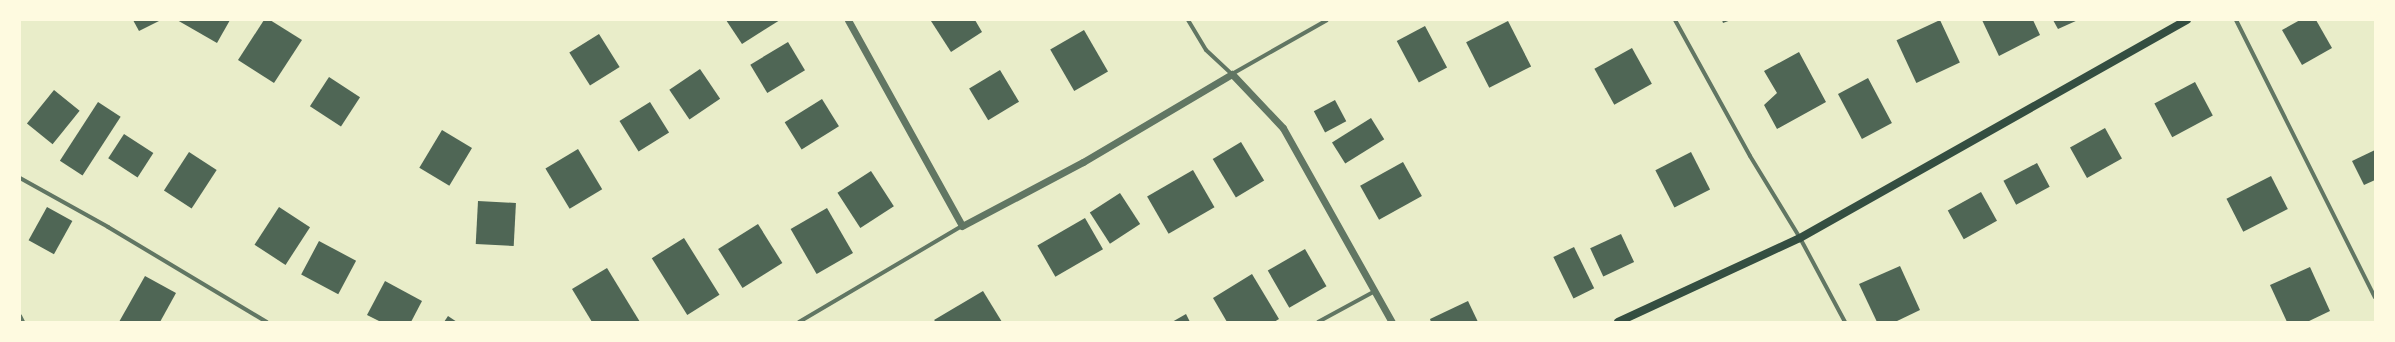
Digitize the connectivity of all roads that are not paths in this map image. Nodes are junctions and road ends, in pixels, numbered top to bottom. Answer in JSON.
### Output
{"nodes":[{"id":1,"x":848,"y":20,"type":"edge"},
{"id":2,"x":1188,"y":20,"type":"edge"},
{"id":3,"x":1327,"y":20,"type":"edge"},
{"id":4,"x":1675,"y":20,"type":"edge"},
{"id":5,"x":2187,"y":20,"type":"edge"},
{"id":6,"x":2236,"y":20,"type":"edge"},
{"id":7,"x":1232,"y":74,"type":"junction"},
{"id":8,"x":20,"y":178,"type":"edge"},
{"id":9,"x":962,"y":226,"type":"junction"},
{"id":10,"x":1800,"y":238,"type":"junction"},
{"id":11,"x":1375,"y":291,"type":"junction"},
{"id":12,"x":2375,"y":297,"type":"edge"},
{"id":13,"x":20,"y":316,"type":"edge"},
{"id":14,"x":23,"y":322,"type":"edge"},
{"id":15,"x":267,"y":322,"type":"edge"},
{"id":16,"x":799,"y":322,"type":"edge"},
{"id":17,"x":1318,"y":322,"type":"edge"},
{"id":18,"x":1392,"y":322,"type":"edge"},
{"id":19,"x":1618,"y":322,"type":"edge"},
{"id":20,"x":1845,"y":322,"type":"edge"}],
"edges":[{"from":1,"to":9,"type":"street"},
{"from":2,"to":7,"type":"street"},
{"from":3,"to":7,"type":"street"},
{"from":4,"to":10,"type":"street"},
{"from":5,"to":10,"type":"main road"},
{"from":6,"to":12,"type":"street"},
{"from":7,"to":9,"type":"street"},
{"from":7,"to":11,"type":"street"},
{"from":8,"to":15,"type":"street"},
{"from":9,"to":16,"type":"street"},
{"from":10,"to":19,"type":"main road"},
{"from":10,"to":20,"type":"street"},
{"from":11,"to":17,"type":"street"},
{"from":11,"to":18,"type":"street"},
{"from":13,"to":14,"type":"street"}]}
